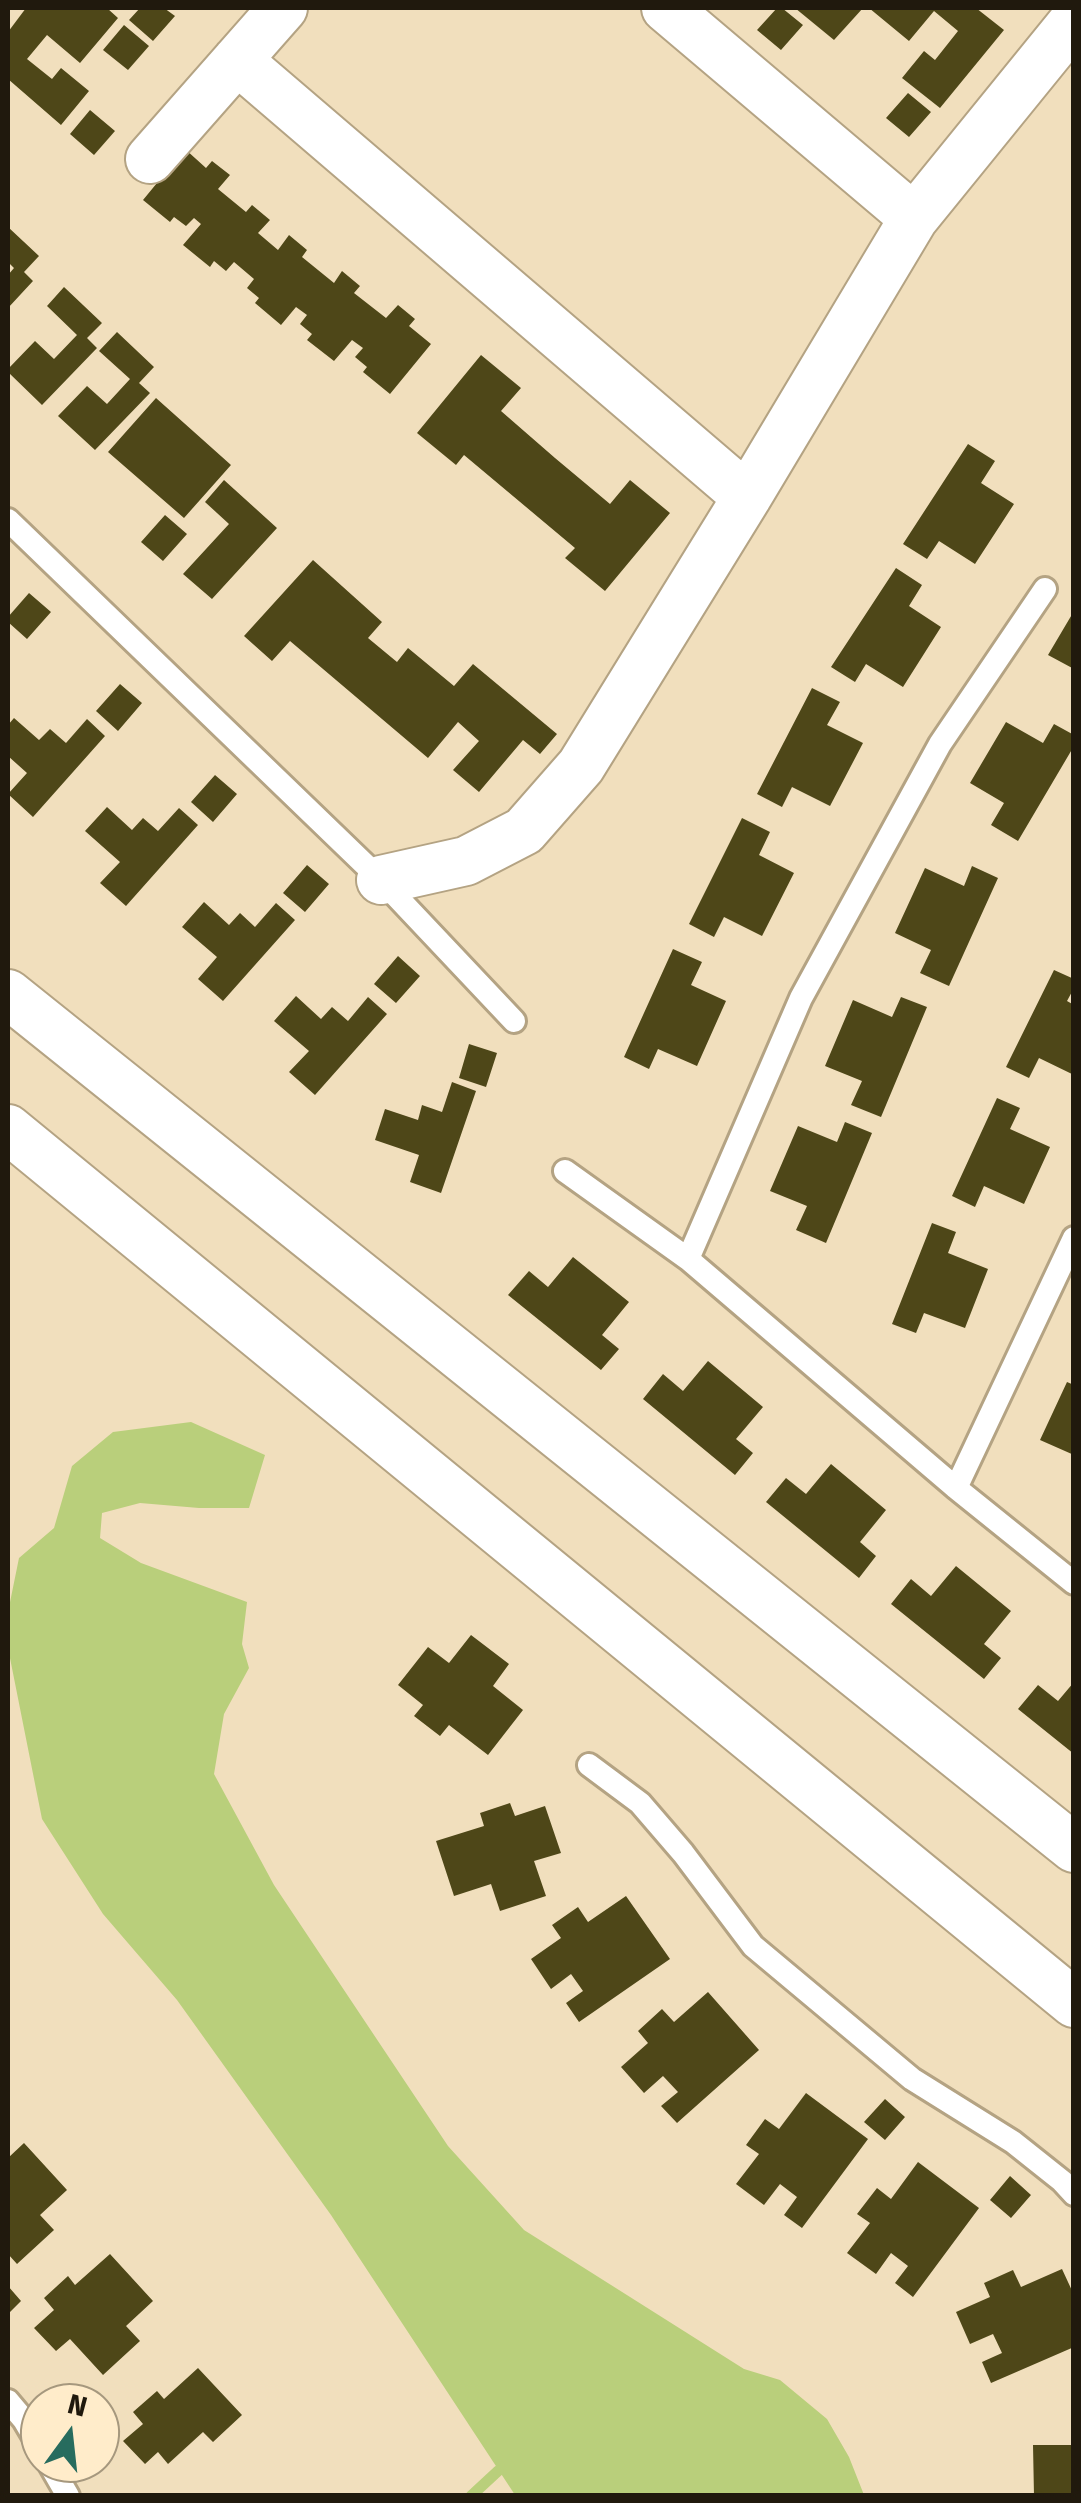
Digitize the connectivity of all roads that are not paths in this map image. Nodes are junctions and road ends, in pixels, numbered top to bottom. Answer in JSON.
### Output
{"nodes":[{"id":1,"x":282,"y":8,"type":"edge"},
{"id":2,"x":666,"y":8,"type":"edge"},
{"id":3,"x":1074,"y":20,"type":"edge"},
{"id":4,"x":236,"y":60,"type":"junction"},
{"id":5,"x":150,"y":158,"type":"dead end"},
{"id":6,"x":914,"y":218,"type":"junction"},
{"id":7,"x":747,"y":496,"type":"junction"},
{"id":8,"x":8,"y":520,"type":"edge"},
{"id":9,"x":1045,"y":589,"type":"dead end"},
{"id":10,"x":381,"y":880,"type":"junction"},
{"id":11,"x":8,"y":994,"type":"edge"},
{"id":12,"x":514,"y":1021,"type":"dead end"},
{"id":13,"x":8,"y":1129,"type":"edge"},
{"id":14,"x":565,"y":1172,"type":"dead end"},
{"id":15,"x":1074,"y":1238,"type":"edge"},
{"id":16,"x":688,"y":1259,"type":"junction"},
{"id":17,"x":956,"y":1488,"type":"junction"},
{"id":18,"x":1074,"y":1583,"type":"edge"},
{"id":19,"x":590,"y":1764,"type":"dead end"},
{"id":20,"x":1074,"y":1848,"type":"edge"},
{"id":21,"x":1074,"y":2003,"type":"edge"},
{"id":22,"x":1074,"y":2194,"type":"edge"}],
"edges":[{"from":1,"to":4,"type":"street"},
{"from":2,"to":6,"type":"street"},
{"from":3,"to":6,"type":"street"},
{"from":4,"to":5,"type":"street"},
{"from":4,"to":7,"type":"street"},
{"from":6,"to":7,"type":"street"},
{"from":7,"to":10,"type":"street"},
{"from":8,"to":10,"type":"lane"},
{"from":9,"to":16,"type":"lane"},
{"from":10,"to":12,"type":"lane"},
{"from":11,"to":20,"type":"street"},
{"from":13,"to":21,"type":"street"},
{"from":14,"to":16,"type":"lane"},
{"from":15,"to":17,"type":"lane"},
{"from":16,"to":17,"type":"lane"},
{"from":17,"to":18,"type":"lane"},
{"from":19,"to":22,"type":"lane"}]}
